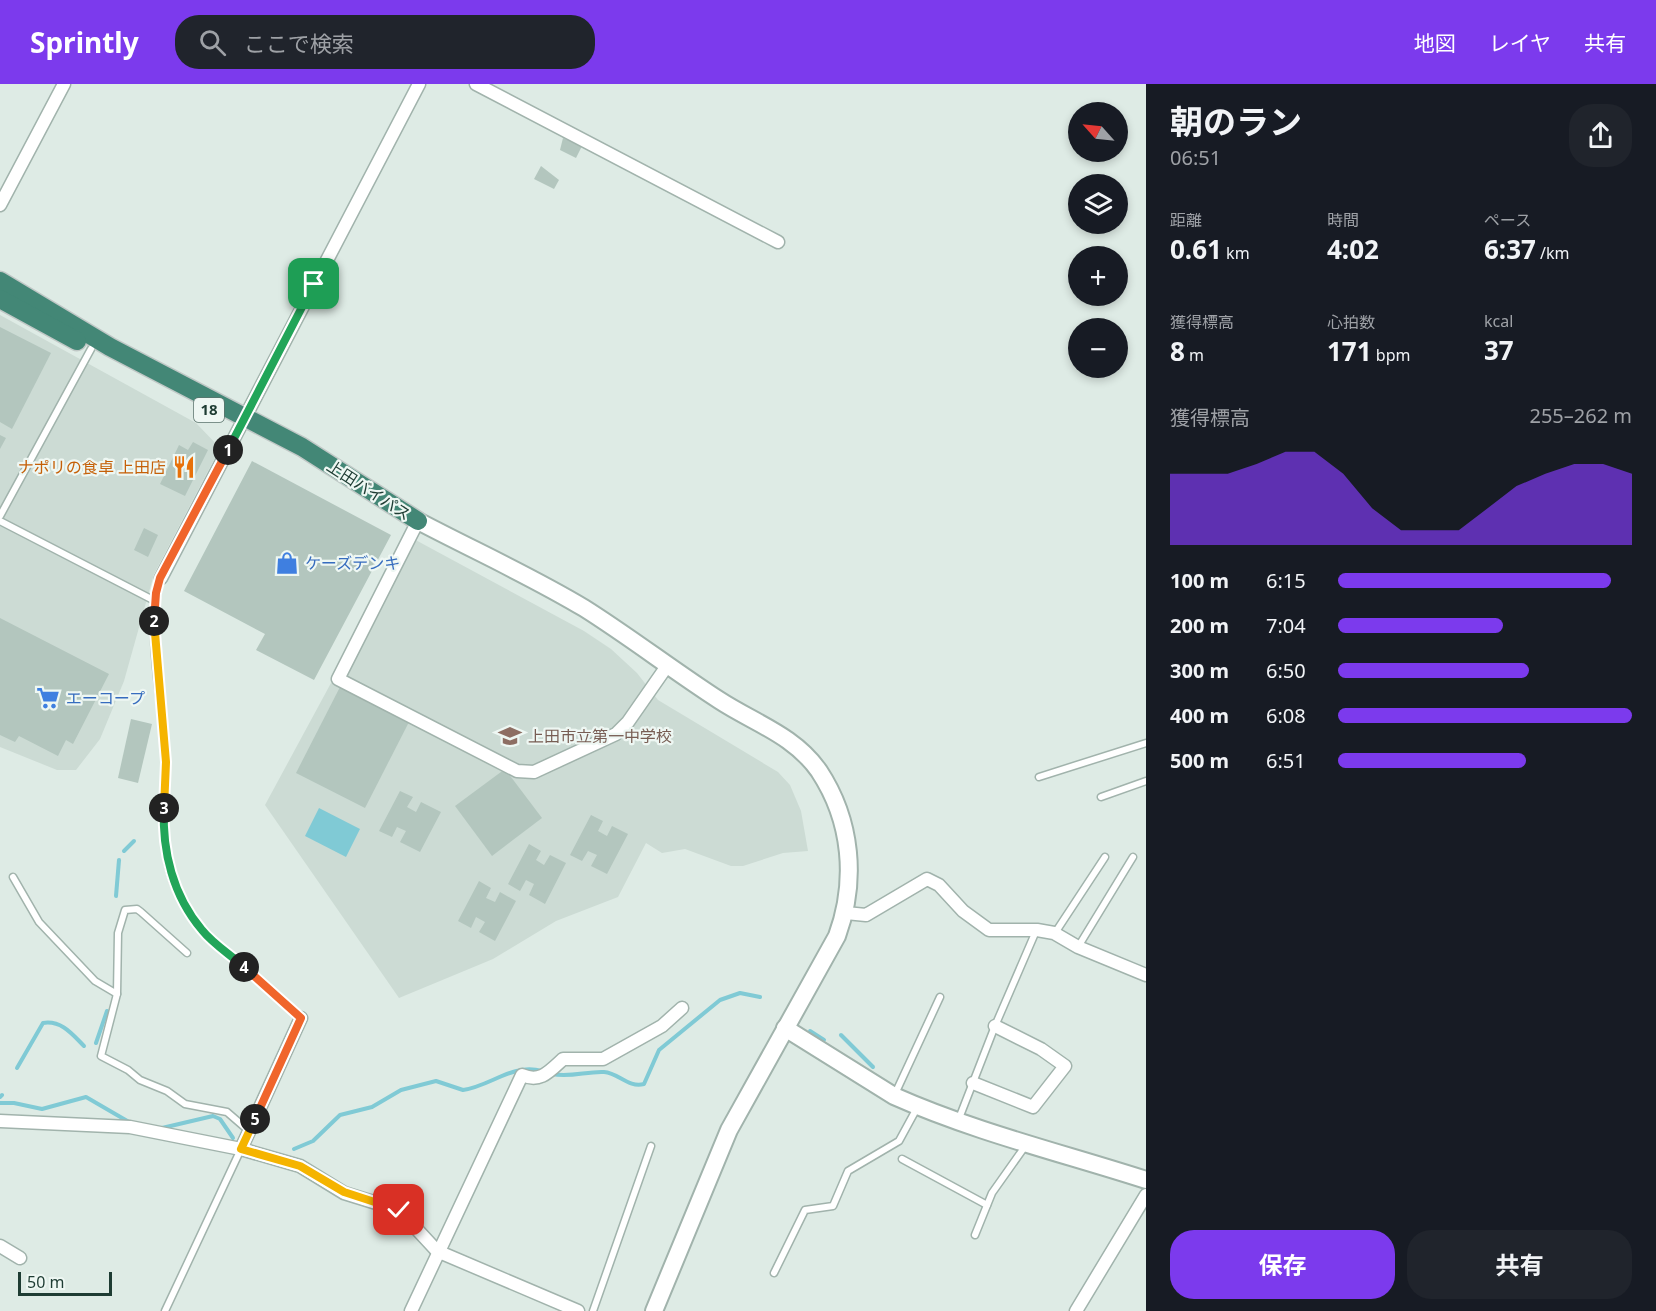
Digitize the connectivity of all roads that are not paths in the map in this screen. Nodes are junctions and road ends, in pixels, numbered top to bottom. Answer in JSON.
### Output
{"nodes":[{"id":1,"x":64,"y":84,"type":"edge"},
{"id":2,"x":420,"y":84,"type":"edge"},
{"id":3,"x":476,"y":84,"type":"edge"},
{"id":4,"x":0,"y":205,"type":"edge"},
{"id":5,"x":778,"y":242,"type":"dead end"},
{"id":6,"x":0,"y":281,"type":"edge"},
{"id":7,"x":0,"y":299,"type":"edge"},
{"id":8,"x":92,"y":349,"type":"junction"},
{"id":9,"x":242,"y":422,"type":"junction"},
{"id":10,"x":0,"y":516,"type":"edge"},
{"id":11,"x":0,"y":521,"type":"edge"},
{"id":12,"x":418,"y":521,"type":"junction"},
{"id":13,"x":160,"y":578,"type":"joint"},
{"id":14,"x":155,"y":602,"type":"junction"},
{"id":15,"x":667,"y":666,"type":"junction"},
{"id":16,"x":1146,"y":743,"type":"edge"},
{"id":17,"x":1039,"y":777,"type":"dead end"},
{"id":18,"x":1146,"y":781,"type":"edge"},
{"id":19,"x":1101,"y":797,"type":"dead end"},
{"id":20,"x":1105,"y":857,"type":"dead end"},
{"id":21,"x":1133,"y":857,"type":"dead end"},
{"id":22,"x":13,"y":877,"type":"dead end"},
{"id":23,"x":846,"y":913,"type":"junction"},
{"id":24,"x":1037,"y":930,"type":"junction"},
{"id":25,"x":1054,"y":933,"type":"junction"},
{"id":26,"x":1078,"y":947,"type":"junction"},
{"id":27,"x":187,"y":953,"type":"dead end"},
{"id":28,"x":1146,"y":975,"type":"edge"},
{"id":29,"x":117,"y":994,"type":"junction"},
{"id":30,"x":940,"y":997,"type":"dead end"},
{"id":31,"x":682,"y":1008,"type":"dead end"},
{"id":32,"x":301,"y":1018,"type":"joint"},
{"id":33,"x":995,"y":1026,"type":"junction"},
{"id":34,"x":785,"y":1029,"type":"junction"},
{"id":35,"x":973,"y":1083,"type":"junction"},
{"id":36,"x":894,"y":1096,"type":"junction"},
{"id":37,"x":918,"y":1107,"type":"junction"},
{"id":38,"x":0,"y":1121,"type":"edge"},
{"id":39,"x":958,"y":1122,"type":"junction"},
{"id":40,"x":249,"y":1131,"type":"junction"},
{"id":41,"x":1027,"y":1144,"type":"junction"},
{"id":42,"x":651,"y":1146,"type":"dead end"},
{"id":43,"x":241,"y":1149,"type":"junction"},
{"id":44,"x":902,"y":1159,"type":"dead end"},
{"id":45,"x":1146,"y":1180,"type":"edge"},
{"id":46,"x":1146,"y":1195,"type":"edge"},
{"id":47,"x":987,"y":1205,"type":"junction"},
{"id":48,"x":975,"y":1235,"type":"dead end"},
{"id":49,"x":0,"y":1246,"type":"edge"},
{"id":50,"x":437,"y":1251,"type":"junction"},
{"id":51,"x":20,"y":1258,"type":"dead end"},
{"id":52,"x":774,"y":1273,"type":"dead end"},
{"id":53,"x":413,"y":1310,"type":"edge"},
{"id":54,"x":1079,"y":1310,"type":"edge"},
{"id":55,"x":165,"y":1311,"type":"edge"},
{"id":56,"x":578,"y":1311,"type":"edge"},
{"id":57,"x":593,"y":1311,"type":"edge"},
{"id":58,"x":654,"y":1311,"type":"edge"}],
"edges":[{"from":1,"to":4,"type":"street"},
{"from":2,"to":9,"type":"street"},
{"from":3,"to":5,"type":"street"},
{"from":6,"to":9,"type":"highway","name":"上田バイパス","number":"18"},
{"from":7,"to":8,"type":"highway","name":"上田バイパス","number":"18"},
{"from":8,"to":9,"type":"highway","name":"上田バイパス","number":"18"},
{"from":8,"to":10,"type":"lane"},
{"from":9,"to":12,"type":"highway","name":"上田バイパス","number":"18"},
{"from":9,"to":13,"type":"street"},
{"from":11,"to":14,"type":"lane"},
{"from":12,"to":15,"type":"street"},
{"from":12,"to":15,"type":"street"},
{"from":13,"to":14,"type":"lane"},
{"from":14,"to":32,"type":"lane"},
{"from":15,"to":23,"type":"street"},
{"from":16,"to":17,"type":"lane"},
{"from":18,"to":19,"type":"lane"},
{"from":20,"to":25,"type":"lane"},
{"from":21,"to":26,"type":"lane"},
{"from":22,"to":29,"type":"lane"},
{"from":23,"to":24,"type":"street"},
{"from":23,"to":34,"type":"street"},
{"from":24,"to":25,"type":"street"},
{"from":24,"to":33,"type":"lane"},
{"from":25,"to":26,"type":"street"},
{"from":26,"to":28,"type":"street"},
{"from":27,"to":29,"type":"lane"},
{"from":29,"to":40,"type":"lane"},
{"from":30,"to":36,"type":"lane"},
{"from":31,"to":50,"type":"street"},
{"from":32,"to":40,"type":"street"},
{"from":33,"to":35,"type":"lane"},
{"from":33,"to":35,"type":"street"},
{"from":34,"to":36,"type":"street"},
{"from":34,"to":58,"type":"street"},
{"from":35,"to":39,"type":"lane"},
{"from":36,"to":37,"type":"street"},
{"from":37,"to":39,"type":"street"},
{"from":37,"to":52,"type":"lane"},
{"from":38,"to":43,"type":"street"},
{"from":39,"to":41,"type":"street"},
{"from":40,"to":43,"type":"street"},
{"from":41,"to":45,"type":"street"},
{"from":41,"to":47,"type":"lane"},
{"from":42,"to":57,"type":"lane"},
{"from":43,"to":50,"type":"street"},
{"from":43,"to":55,"type":"lane"},
{"from":44,"to":47,"type":"lane"},
{"from":46,"to":54,"type":"street"},
{"from":47,"to":48,"type":"lane"},
{"from":49,"to":51,"type":"street"},
{"from":50,"to":53,"type":"street"},
{"from":50,"to":56,"type":"street"}]}
